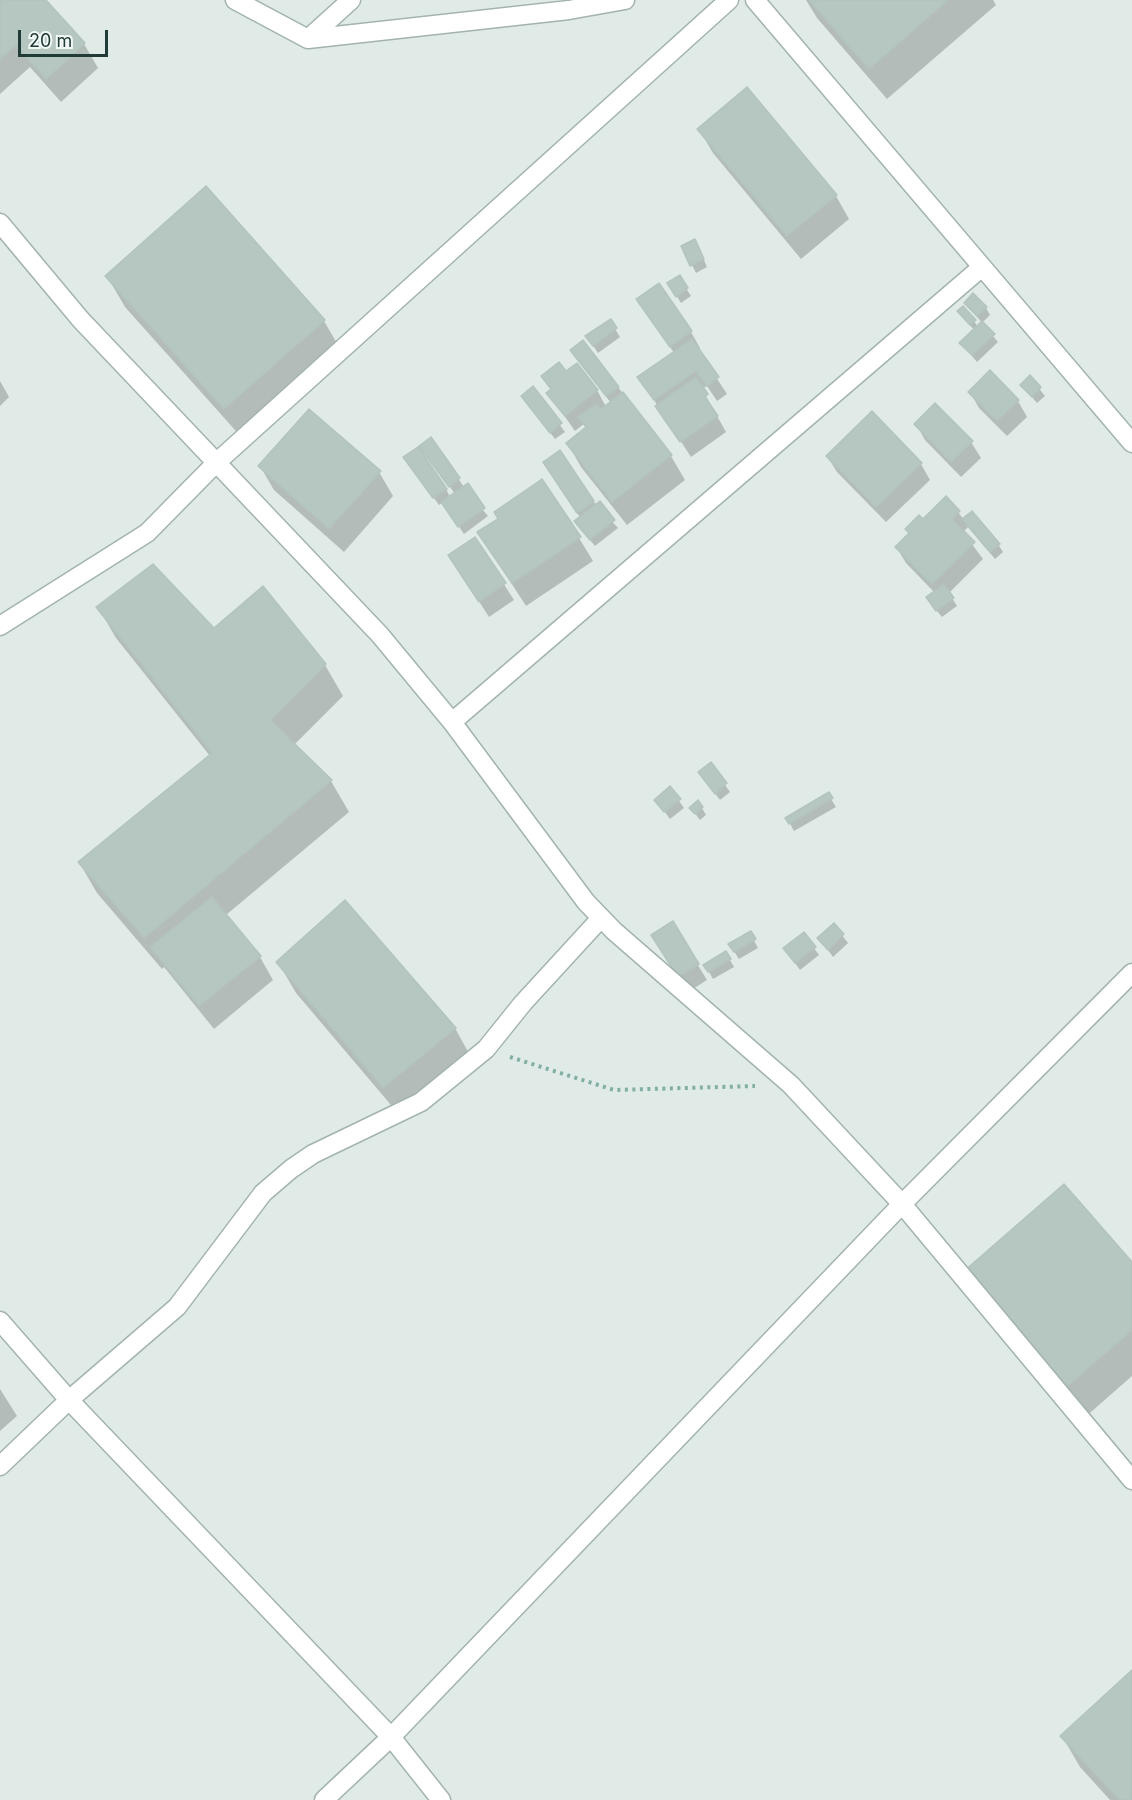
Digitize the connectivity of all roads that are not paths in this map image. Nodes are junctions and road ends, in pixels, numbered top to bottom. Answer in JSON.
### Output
{"nodes":[{"id":1,"x":235,"y":0,"type":"edge"},
{"id":2,"x":351,"y":0,"type":"edge"},
{"id":3,"x":625,"y":0,"type":"edge"},
{"id":4,"x":729,"y":0,"type":"edge"},
{"id":5,"x":755,"y":0,"type":"edge"},
{"id":6,"x":308,"y":39,"type":"junction"},
{"id":7,"x":0,"y":223,"type":"edge"},
{"id":8,"x":982,"y":267,"type":"junction"},
{"id":9,"x":1132,"y":443,"type":"edge"},
{"id":10,"x":217,"y":462,"type":"junction"},
{"id":11,"x":0,"y":626,"type":"edge"},
{"id":12,"x":452,"y":722,"type":"junction"},
{"id":13,"x":601,"y":918,"type":"junction"},
{"id":14,"x":1132,"y":973,"type":"edge"},
{"id":15,"x":902,"y":1204,"type":"junction"},
{"id":16,"x":0,"y":1322,"type":"edge"},
{"id":17,"x":69,"y":1400,"type":"junction"},
{"id":18,"x":0,"y":1466,"type":"edge"},
{"id":19,"x":1132,"y":1480,"type":"edge"},
{"id":20,"x":391,"y":1737,"type":"junction"},
{"id":21,"x":324,"y":1800,"type":"edge"},
{"id":22,"x":441,"y":1800,"type":"edge"}],
"edges":[{"from":1,"to":6,"type":"street"},
{"from":2,"to":6,"type":"street"},
{"from":3,"to":6,"type":"street"},
{"from":4,"to":10,"type":"street"},
{"from":5,"to":8,"type":"street"},
{"from":7,"to":10,"type":"street"},
{"from":8,"to":9,"type":"street"},
{"from":8,"to":12,"type":"street"},
{"from":10,"to":11,"type":"street"},
{"from":10,"to":12,"type":"street"},
{"from":12,"to":13,"type":"street"},
{"from":13,"to":15,"type":"street"},
{"from":13,"to":17,"type":"street"},
{"from":14,"to":15,"type":"street"},
{"from":15,"to":19,"type":"street"},
{"from":15,"to":20,"type":"street"},
{"from":16,"to":17,"type":"street"},
{"from":17,"to":18,"type":"street"},
{"from":17,"to":20,"type":"street"},
{"from":20,"to":21,"type":"street"},
{"from":20,"to":22,"type":"street"}]}
